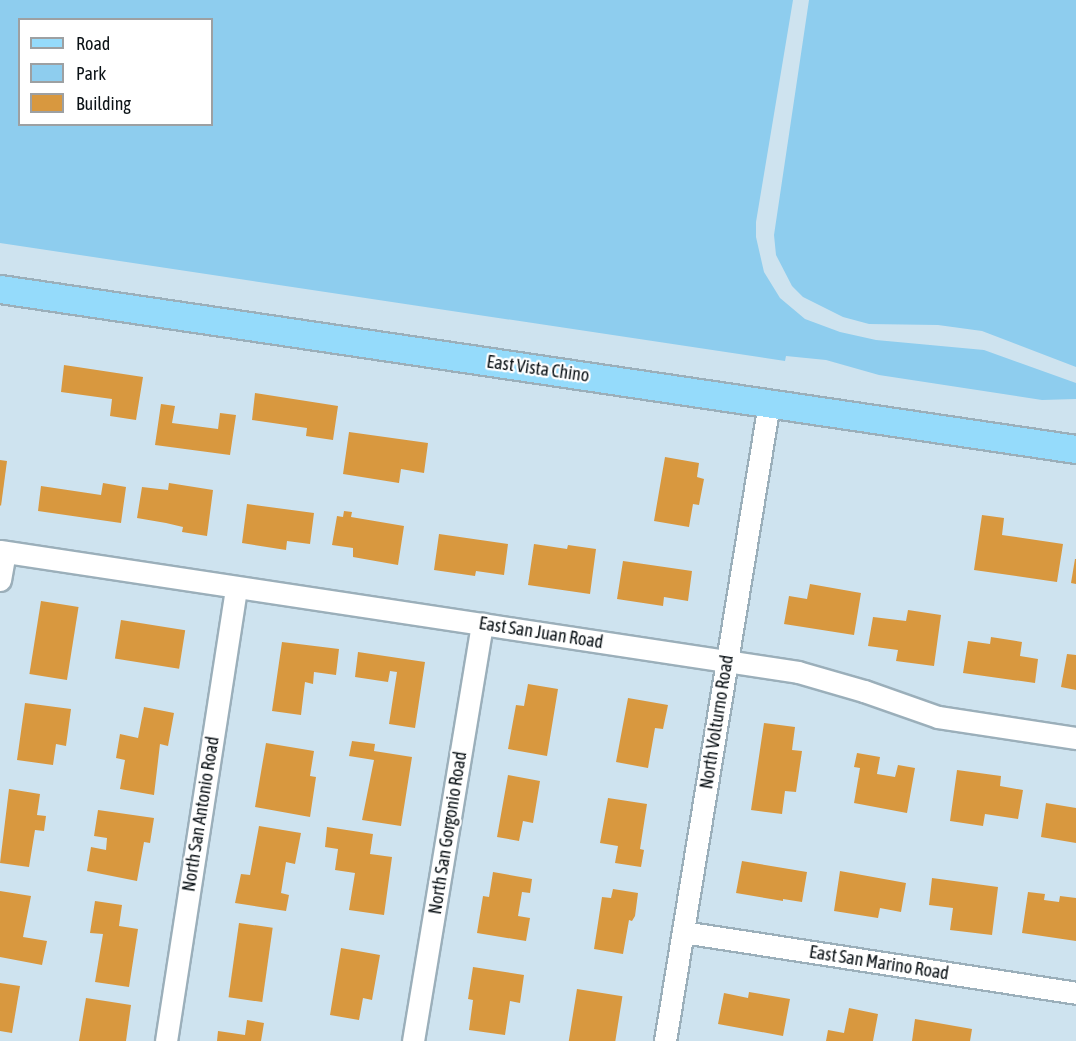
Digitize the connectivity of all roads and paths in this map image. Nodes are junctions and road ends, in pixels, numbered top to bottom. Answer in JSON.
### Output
{"nodes":[{"id":1,"x":0,"y":289,"type":"edge"},
{"id":2,"x":769,"y":403,"type":"junction"},
{"id":3,"x":1076,"y":448,"type":"edge"},
{"id":4,"x":2,"y":551,"type":"edge"},
{"id":5,"x":0,"y":580,"type":"edge"},
{"id":6,"x":236,"y":587,"type":"junction"},
{"id":7,"x":482,"y":624,"type":"junction"},
{"id":8,"x":727,"y":661,"type":"junction"},
{"id":9,"x":1076,"y":738,"type":"edge"},
{"id":10,"x":683,"y":932,"type":"junction"},
{"id":11,"x":1076,"y":993,"type":"edge"},
{"id":12,"x":166,"y":1041,"type":"edge"},
{"id":13,"x":414,"y":1041,"type":"edge"},
{"id":14,"x":665,"y":1041,"type":"edge"}],
"edges":[{"from":1,"to":2,"type":"main road","name":"East Vista Chino"},
{"from":2,"to":3,"type":"main road","name":"East Vista Chino"},
{"from":2,"to":8,"type":"street","name":"North Volturno Road"},
{"from":4,"to":5,"type":"street"},
{"from":4,"to":6,"type":"street","name":"East San Juan Road"},
{"from":6,"to":7,"type":"street","name":"East San Juan Road"},
{"from":6,"to":12,"type":"street","name":"North San Antonio Road"},
{"from":7,"to":8,"type":"street","name":"East San Juan Road"},
{"from":7,"to":13,"type":"street","name":"North San Gorgonio Road"},
{"from":8,"to":9,"type":"street","name":"East San Juan Road"},
{"from":8,"to":10,"type":"street","name":"North Volturno Road"},
{"from":10,"to":11,"type":"street","name":"East San Marino Road"},
{"from":10,"to":14,"type":"street","name":"North Volturno Road"}]}
